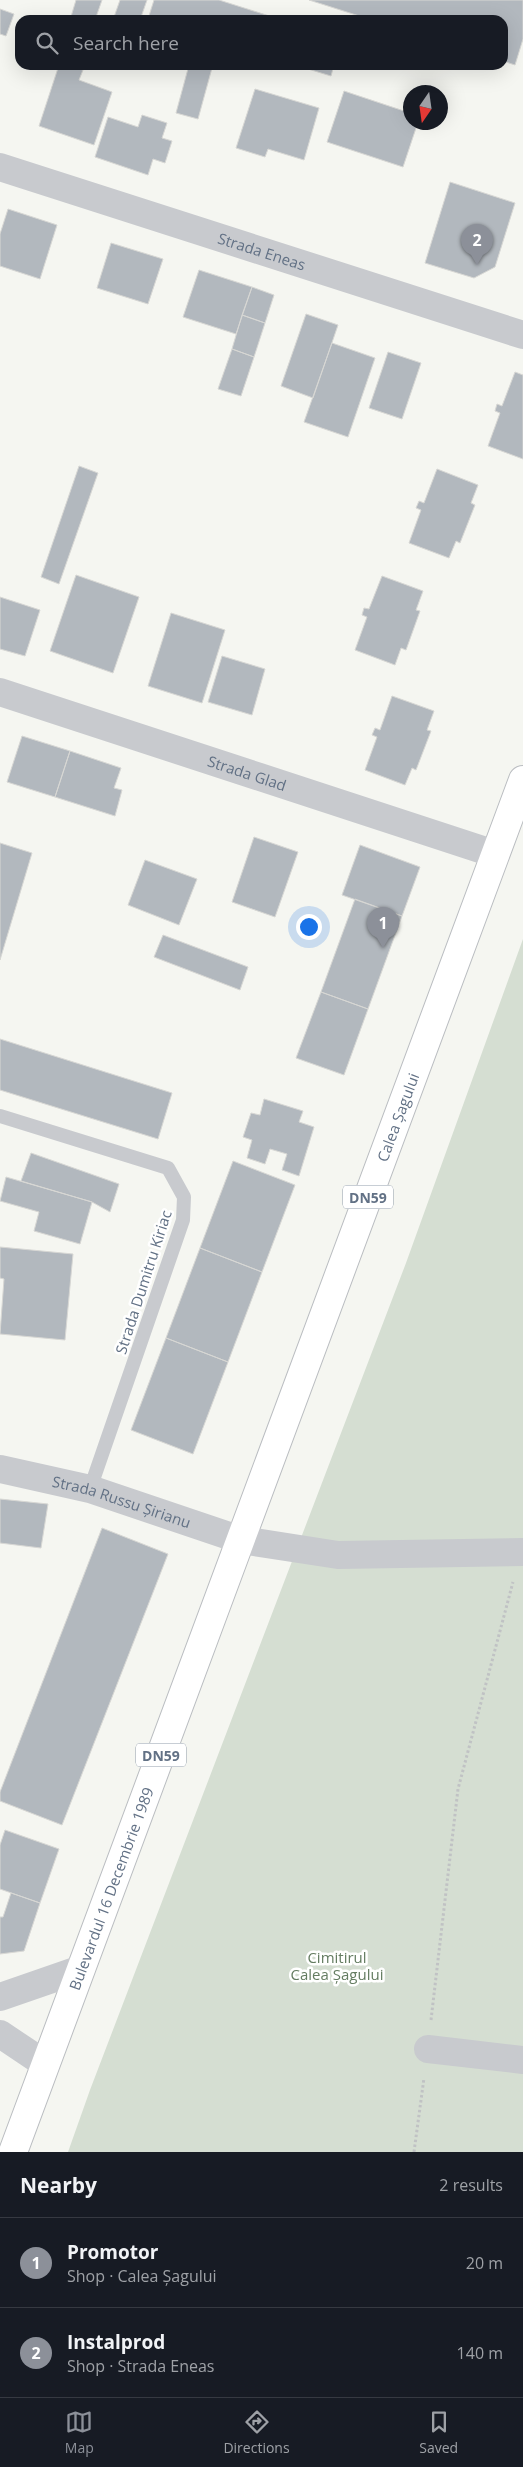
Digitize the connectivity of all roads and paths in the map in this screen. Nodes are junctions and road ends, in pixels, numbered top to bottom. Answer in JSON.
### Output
{"nodes":[{"id":1,"x":0,"y":167,"type":"edge"},
{"id":2,"x":523,"y":334,"type":"edge"},
{"id":3,"x":0,"y":692,"type":"edge"},
{"id":4,"x":523,"y":780,"type":"edge"},
{"id":5,"x":495,"y":854,"type":"junction"},
{"id":6,"x":0,"y":1116,"type":"edge"},
{"id":7,"x":0,"y":1469,"type":"edge"},
{"id":8,"x":90,"y":1489,"type":"junction"},
{"id":9,"x":241,"y":1540,"type":"junction"},
{"id":10,"x":522,"y":1552,"type":"edge"},
{"id":11,"x":81,"y":1969,"type":"junction"},
{"id":12,"x":0,"y":1997,"type":"edge"},
{"id":13,"x":0,"y":2034,"type":"edge"},
{"id":14,"x":428,"y":2049,"type":"junction"},
{"id":15,"x":523,"y":2060,"type":"edge"},
{"id":16,"x":45,"y":2064,"type":"junction"},
{"id":17,"x":13,"y":2152,"type":"edge"},
{"id":18,"x":414,"y":2152,"type":"edge"}],
"edges":[{"from":1,"to":2,"type":"street","name":"Strada Eneas"},
{"from":3,"to":5,"type":"street","name":"Strada Glad"},
{"from":4,"to":5,"type":"main road","name":"Calea Șagului","number":"DN59"},
{"from":5,"to":9,"type":"main road","name":"Calea Șagului","number":"DN59"},
{"from":6,"to":8,"type":"lane","name":"Strada Dumitru Kiriac"},
{"from":7,"to":8,"type":"street","name":"Strada Russu Șirianu"},
{"from":8,"to":9,"type":"street","name":"Strada Russu Șirianu"},
{"from":9,"to":10,"type":"street","name":"Strada Russu Șirianu"},
{"from":9,"to":11,"type":"main road","name":"Bulevardul 16 Decembrie 1989","number":"DN59"},
{"from":10,"to":14,"type":"path"},
{"from":11,"to":12,"type":"street"},
{"from":11,"to":16,"type":"main road","name":"Bulevardul 16 Decembrie 1989","number":"DN59"},
{"from":13,"to":16,"type":"street"},
{"from":14,"to":15,"type":"street"},
{"from":14,"to":18,"type":"path"},
{"from":16,"to":17,"type":"main road","name":"Bulevardul 16 Decembrie 1989","number":"DN59"}]}
